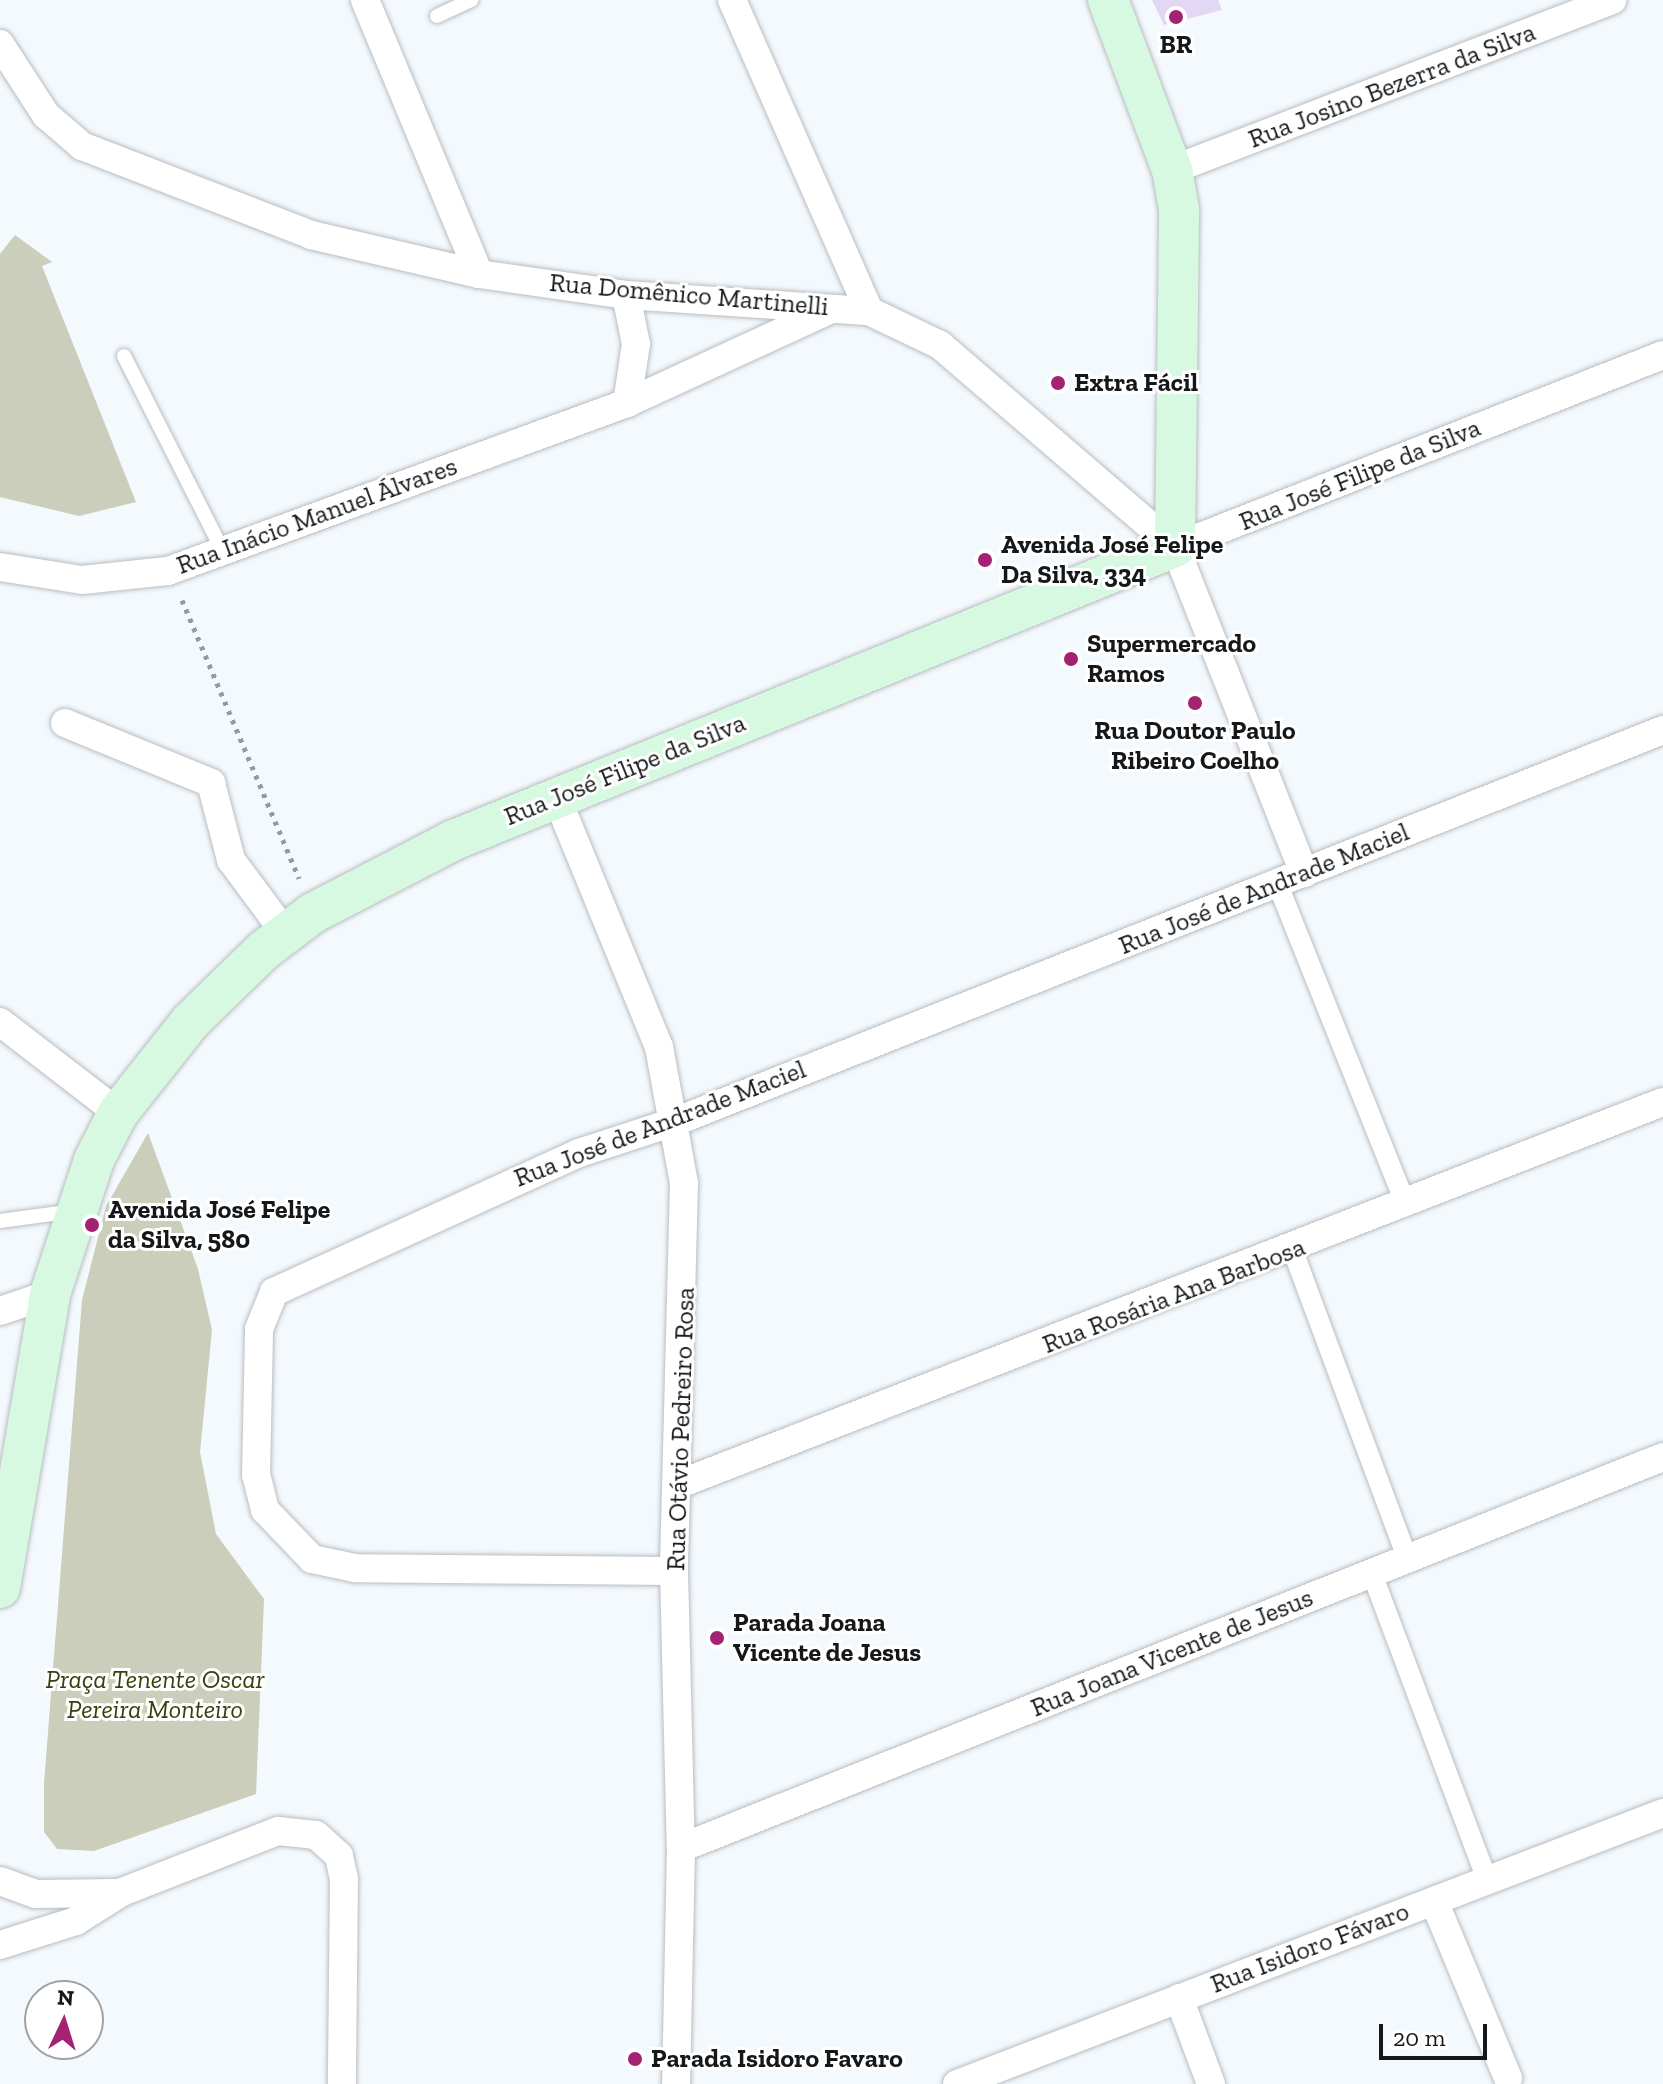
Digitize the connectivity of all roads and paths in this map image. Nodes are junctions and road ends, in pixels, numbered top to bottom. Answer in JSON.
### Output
{"nodes":[{"id":1,"x":365,"y":0,"type":"edge"},
{"id":2,"x":472,"y":0,"type":"edge"},
{"id":3,"x":732,"y":0,"type":"edge"},
{"id":4,"x":1108,"y":0,"type":"edge"},
{"id":5,"x":1612,"y":0,"type":"edge"},
{"id":6,"x":437,"y":16,"type":"dead end"},
{"id":7,"x":0,"y":44,"type":"edge"},
{"id":8,"x":1172,"y":170,"type":"junction"},
{"id":9,"x":479,"y":274,"type":"junction"},
{"id":10,"x":626,"y":295,"type":"junction"},
{"id":11,"x":836,"y":308,"type":"junction"},
{"id":12,"x":869,"y":311,"type":"junction"},
{"id":13,"x":1663,"y":355,"type":"edge"},
{"id":14,"x":124,"y":356,"type":"dead end"},
{"id":15,"x":627,"y":403,"type":"junction"},
{"id":16,"x":1175,"y":547,"type":"junction"},
{"id":17,"x":223,"y":551,"type":"junction"},
{"id":18,"x":0,"y":567,"type":"edge"},
{"id":19,"x":168,"y":571,"type":"junction"},
{"id":20,"x":65,"y":723,"type":"dead end"},
{"id":21,"x":1663,"y":730,"type":"edge"},
{"id":22,"x":556,"y":796,"type":"junction"},
{"id":23,"x":1304,"y":873,"type":"junction"},
{"id":24,"x":1278,"y":885,"type":"junction"},
{"id":25,"x":299,"y":923,"type":"junction"},
{"id":26,"x":0,"y":1022,"type":"edge"},
{"id":27,"x":1663,"y":1102,"type":"edge"},
{"id":28,"x":118,"y":1113,"type":"junction"},
{"id":29,"x":677,"y":1121,"type":"junction"},
{"id":30,"x":1406,"y":1205,"type":"junction"},
{"id":31,"x":74,"y":1211,"type":"junction"},
{"id":32,"x":0,"y":1221,"type":"edge"},
{"id":33,"x":1293,"y":1251,"type":"junction"},
{"id":34,"x":50,"y":1294,"type":"junction"},
{"id":35,"x":0,"y":1311,"type":"edge"},
{"id":36,"x":1663,"y":1457,"type":"edge"},
{"id":37,"x":682,"y":1483,"type":"junction"},
{"id":38,"x":1407,"y":1557,"type":"junction"},
{"id":39,"x":674,"y":1571,"type":"junction"},
{"id":40,"x":1371,"y":1571,"type":"junction"},
{"id":41,"x":0,"y":1588,"type":"edge"},
{"id":42,"x":1663,"y":1813,"type":"edge"},
{"id":43,"x":681,"y":1848,"type":"junction"},
{"id":44,"x":0,"y":1881,"type":"edge"},
{"id":45,"x":1488,"y":1882,"type":"junction"},
{"id":46,"x":122,"y":1892,"type":"junction"},
{"id":47,"x":1434,"y":1901,"type":"junction"},
{"id":48,"x":0,"y":1945,"type":"edge"},
{"id":49,"x":1179,"y":1998,"type":"junction"},
{"id":50,"x":1508,"y":2078,"type":"dead end"},
{"id":51,"x":342,"y":2084,"type":"edge"},
{"id":52,"x":676,"y":2084,"type":"edge"},
{"id":53,"x":957,"y":2084,"type":"edge"},
{"id":54,"x":1211,"y":2084,"type":"edge"}],
"edges":[{"from":1,"to":9,"type":"street"},
{"from":2,"to":6,"type":"lane"},
{"from":3,"to":12,"type":"street"},
{"from":4,"to":8,"type":"main road"},
{"from":5,"to":8,"type":"street","name":"Rua Josino Bezerra da Silva"},
{"from":7,"to":9,"type":"street","name":"Rua Domênico Martinelli"},
{"from":8,"to":16,"type":"main road"},
{"from":9,"to":10,"type":"street","name":"Rua Domênico Martinelli"},
{"from":10,"to":11,"type":"street","name":"Rua Domênico Martinelli"},
{"from":10,"to":15,"type":"street"},
{"from":11,"to":12,"type":"street","name":"Rua Domênico Martinelli"},
{"from":11,"to":15,"type":"street","name":"Rua Inácio Manuel Álvares"},
{"from":12,"to":16,"type":"street","name":"Rua Domênico Martinelli"},
{"from":13,"to":16,"type":"street","name":"Rua José Filipe da Silva"},
{"from":14,"to":17,"type":"lane"},
{"from":15,"to":17,"type":"street","name":"Rua Inácio Manuel Álvares"},
{"from":16,"to":22,"type":"main road","name":"Rua José Filipe da Silva"},
{"from":16,"to":23,"type":"street"},
{"from":17,"to":19,"type":"street","name":"Rua Inácio Manuel Álvares"},
{"from":18,"to":19,"type":"street","name":"Rua Inácio Manuel Álvares"},
{"from":19,"to":25,"type":"path"},
{"from":20,"to":25,"type":"street"},
{"from":21,"to":23,"type":"street","name":"Rua José de Andrade Maciel"},
{"from":22,"to":25,"type":"main road","name":"Rua José Filipe da Silva"},
{"from":22,"to":29,"type":"street","name":"Rua Otávio Pedreiro Rosa"},
{"from":23,"to":24,"type":"street","name":"Rua José de Andrade Maciel"},
{"from":24,"to":29,"type":"street","name":"Rua José de Andrade Maciel"},
{"from":24,"to":30,"type":"street"},
{"from":25,"to":28,"type":"main road","name":"Rua José Filipe da Silva"},
{"from":26,"to":28,"type":"street"},
{"from":27,"to":30,"type":"street","name":"Rua Rosária Ana Barbosa"},
{"from":28,"to":31,"type":"main road","name":"Rua José Filipe da Silva"},
{"from":29,"to":37,"type":"street","name":"Rua Otávio Pedreiro Rosa"},
{"from":29,"to":39,"type":"street","name":"Rua José de Andrade Maciel"},
{"from":30,"to":33,"type":"street","name":"Rua Rosária Ana Barbosa"},
{"from":31,"to":32,"type":"lane"},
{"from":31,"to":34,"type":"main road","name":"Rua José Filipe da Silva"},
{"from":33,"to":37,"type":"street","name":"Rua Rosária Ana Barbosa"},
{"from":33,"to":38,"type":"street"},
{"from":34,"to":35,"type":"street"},
{"from":34,"to":41,"type":"main road","name":"Rua José Filipe da Silva"},
{"from":36,"to":38,"type":"street","name":"Rua Joana Vicente de Jesus"},
{"from":37,"to":39,"type":"street","name":"Rua Otávio Pedreiro Rosa"},
{"from":38,"to":40,"type":"street","name":"Rua Joana Vicente de Jesus"},
{"from":39,"to":43,"type":"street","name":"Rua Otávio Pedreiro Rosa"},
{"from":40,"to":43,"type":"street","name":"Rua Joana Vicente de Jesus"},
{"from":40,"to":45,"type":"street"},
{"from":42,"to":45,"type":"street","name":"Rua Isidoro Fávaro"},
{"from":43,"to":52,"type":"street","name":"Rua Otávio Pedreiro Rosa"},
{"from":44,"to":46,"type":"street"},
{"from":45,"to":47,"type":"street","name":"Rua Isidoro Fávaro"},
{"from":46,"to":48,"type":"street"},
{"from":46,"to":51,"type":"street"},
{"from":47,"to":49,"type":"street","name":"Rua Isidoro Fávaro"},
{"from":47,"to":50,"type":"street"},
{"from":49,"to":53,"type":"street","name":"Rua Isidoro Fávaro"},
{"from":49,"to":54,"type":"street"}]}
